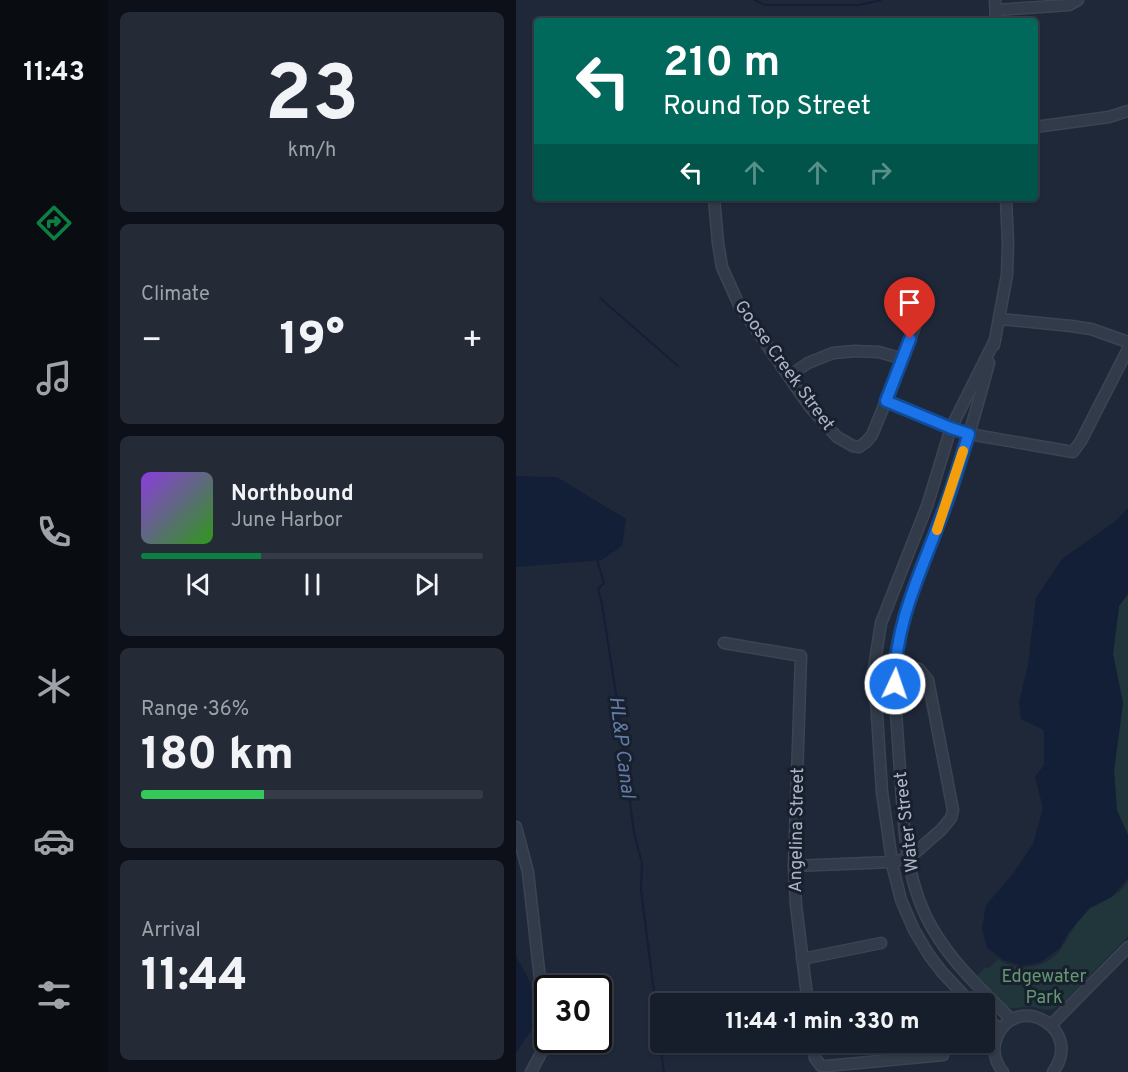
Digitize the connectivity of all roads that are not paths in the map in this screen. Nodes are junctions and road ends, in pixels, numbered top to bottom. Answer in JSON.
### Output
{"nodes":[{"id":1,"x":1077,"y":0,"type":"edge"},
{"id":2,"x":996,"y":10,"type":"edge"},
{"id":3,"x":1128,"y":111,"type":"edge"},
{"id":4,"x":1038,"y":126,"type":"edge"},
{"id":5,"x":714,"y":201,"type":"edge"},
{"id":6,"x":1006,"y":201,"type":"edge"},
{"id":7,"x":925,"y":301,"type":"dead end"},
{"id":8,"x":1000,"y":319,"type":"junction"},
{"id":9,"x":995,"y":340,"type":"junction"},
{"id":10,"x":1128,"y":342,"type":"edge"},
{"id":11,"x":1128,"y":349,"type":"edge"},
{"id":12,"x":903,"y":358,"type":"junction"},
{"id":13,"x":789,"y":376,"type":"junction"},
{"id":14,"x":886,"y":401,"type":"junction"},
{"id":15,"x":951,"y":428,"type":"junction"},
{"id":16,"x":969,"y":434,"type":"junction"},
{"id":17,"x":724,"y":643,"type":"dead end"},
{"id":18,"x":895,"y":662,"type":"junction"},
{"id":19,"x":895,"y":699,"type":"junction"},
{"id":20,"x":876,"y":704,"type":"junction"},
{"id":21,"x":516,"y":827,"type":"edge"},
{"id":22,"x":909,"y":858,"type":"junction"},
{"id":23,"x":892,"y":862,"type":"junction"},
{"id":24,"x":794,"y":866,"type":"junction"},
{"id":25,"x":881,"y":943,"type":"dead end"},
{"id":26,"x":1128,"y":947,"type":"edge"},
{"id":27,"x":802,"y":959,"type":"junction"},
{"id":28,"x":807,"y":993,"type":"edge"},
{"id":29,"x":962,"y":993,"type":"edge"},
{"id":30,"x":1012,"y":1020,"type":"junction"},
{"id":31,"x":995,"y":1025,"type":"edge"},
{"id":32,"x":1052,"y":1025,"type":"junction"},
{"id":33,"x":1000,"y":1030,"type":"junction"},
{"id":34,"x":814,"y":1053,"type":"edge"},
{"id":35,"x":943,"y":1055,"type":"dead end"},
{"id":36,"x":996,"y":1061,"type":"junction"},
{"id":37,"x":1059,"y":1070,"type":"edge"},
{"id":38,"x":531,"y":1072,"type":"edge"},
{"id":39,"x":992,"y":1072,"type":"edge"},
{"id":40,"x":1003,"y":1072,"type":"edge"}],
"edges":[{"from":1,"to":2,"type":"street"},
{"from":3,"to":4,"type":"street"},
{"from":5,"to":13,"type":"street","name":"Goose Creek Street"},
{"from":6,"to":8,"type":"street","name":"Water Street"},
{"from":7,"to":12,"type":"street"},
{"from":8,"to":9,"type":"street","name":"Water Street"},
{"from":8,"to":10,"type":"street"},
{"from":9,"to":15,"type":"street","name":"Water Street"},
{"from":9,"to":16,"type":"street","name":"Water Street"},
{"from":11,"to":16,"type":"street"},
{"from":12,"to":13,"type":"street"},
{"from":12,"to":14,"type":"street"},
{"from":13,"to":14,"type":"street","name":"Goose Creek Street"},
{"from":14,"to":15,"type":"street"},
{"from":15,"to":16,"type":"street"},
{"from":15,"to":20,"type":"street","name":"Water Street"},
{"from":16,"to":18,"type":"street","name":"Water Street"},
{"from":17,"to":24,"type":"street","name":"Angelina Street"},
{"from":18,"to":19,"type":"street","name":"Water Street"},
{"from":18,"to":22,"type":"street"},
{"from":19,"to":20,"type":"street"},
{"from":19,"to":22,"type":"street","name":"Water Street"},
{"from":20,"to":23,"type":"street","name":"Water Street"},
{"from":21,"to":38,"type":"street"},
{"from":22,"to":23,"type":"street"},
{"from":22,"to":30,"type":"street","name":"Water Street"},
{"from":23,"to":24,"type":"street"},
{"from":23,"to":29,"type":"street","name":"Water Street"},
{"from":24,"to":27,"type":"street","name":"Angelina Street"},
{"from":25,"to":27,"type":"street"},
{"from":26,"to":32,"type":"street"},
{"from":27,"to":28,"type":"street","name":"Angelina Street"},
{"from":30,"to":32,"type":"street"},
{"from":30,"to":33,"type":"street"},
{"from":31,"to":33,"type":"street"},
{"from":32,"to":37,"type":"street"},
{"from":33,"to":36,"type":"street"},
{"from":34,"to":35,"type":"street"},
{"from":36,"to":39,"type":"street"},
{"from":36,"to":40,"type":"street"}]}
